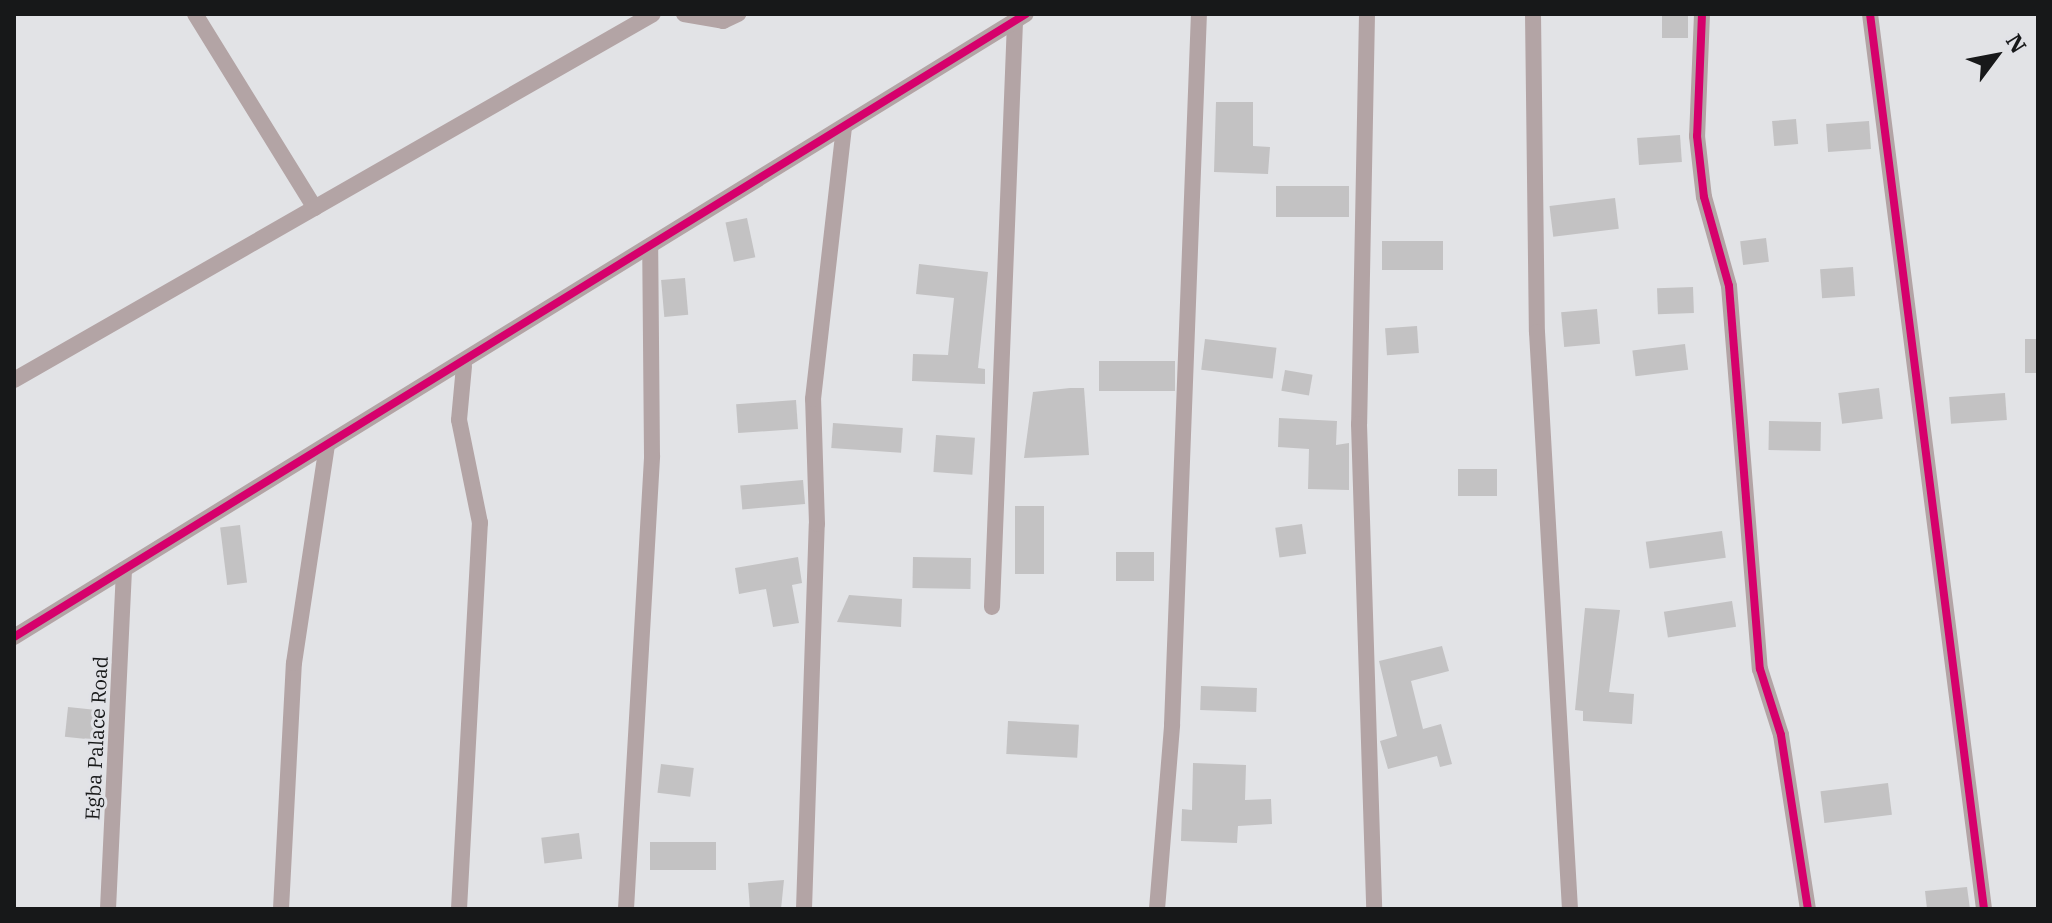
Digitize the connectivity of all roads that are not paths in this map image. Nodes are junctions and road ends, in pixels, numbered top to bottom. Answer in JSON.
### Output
{"nodes":[{"id":1,"x":195,"y":14,"type":"edge"},
{"id":2,"x":653,"y":14,"type":"edge"},
{"id":3,"x":684,"y":14,"type":"edge"},
{"id":4,"x":738,"y":14,"type":"edge"},
{"id":5,"x":1199,"y":14,"type":"edge"},
{"id":6,"x":1367,"y":14,"type":"edge"},
{"id":7,"x":1533,"y":14,"type":"edge"},
{"id":8,"x":1702,"y":14,"type":"edge"},
{"id":9,"x":1870,"y":14,"type":"edge"},
{"id":10,"x":1020,"y":18,"type":"edge"},
{"id":11,"x":844,"y":127,"type":"junction"},
{"id":12,"x":315,"y":208,"type":"junction"},
{"id":13,"x":650,"y":246,"type":"junction"},
{"id":14,"x":464,"y":366,"type":"junction"},
{"id":15,"x":14,"y":380,"type":"edge"},
{"id":16,"x":327,"y":445,"type":"junction"},
{"id":17,"x":124,"y":569,"type":"junction"},
{"id":18,"x":992,"y":607,"type":"dead end"},
{"id":19,"x":14,"y":637,"type":"edge"},
{"id":20,"x":108,"y":909,"type":"edge"},
{"id":21,"x":281,"y":909,"type":"edge"},
{"id":22,"x":459,"y":909,"type":"edge"},
{"id":23,"x":626,"y":909,"type":"edge"},
{"id":24,"x":804,"y":909,"type":"edge"},
{"id":25,"x":1157,"y":909,"type":"edge"},
{"id":26,"x":1374,"y":909,"type":"edge"},
{"id":27,"x":1570,"y":909,"type":"edge"},
{"id":28,"x":1808,"y":909,"type":"edge"},
{"id":29,"x":1984,"y":909,"type":"edge"}],
"edges":[{"from":1,"to":12,"type":"street"},
{"from":2,"to":12,"type":"street"},
{"from":3,"to":4,"type":"street"},
{"from":5,"to":25,"type":"street"},
{"from":6,"to":26,"type":"street"},
{"from":7,"to":27,"type":"street"},
{"from":8,"to":28,"type":"street"},
{"from":9,"to":29,"type":"street"},
{"from":10,"to":11,"type":"street"},
{"from":10,"to":18,"type":"street"},
{"from":11,"to":13,"type":"street"},
{"from":11,"to":24,"type":"street"},
{"from":12,"to":15,"type":"street"},
{"from":13,"to":14,"type":"street"},
{"from":13,"to":23,"type":"street"},
{"from":14,"to":16,"type":"street"},
{"from":14,"to":22,"type":"street"},
{"from":16,"to":17,"type":"street"},
{"from":16,"to":21,"type":"street"},
{"from":17,"to":19,"type":"street"},
{"from":17,"to":20,"type":"street","name":"Egba Palace Road"}]}
